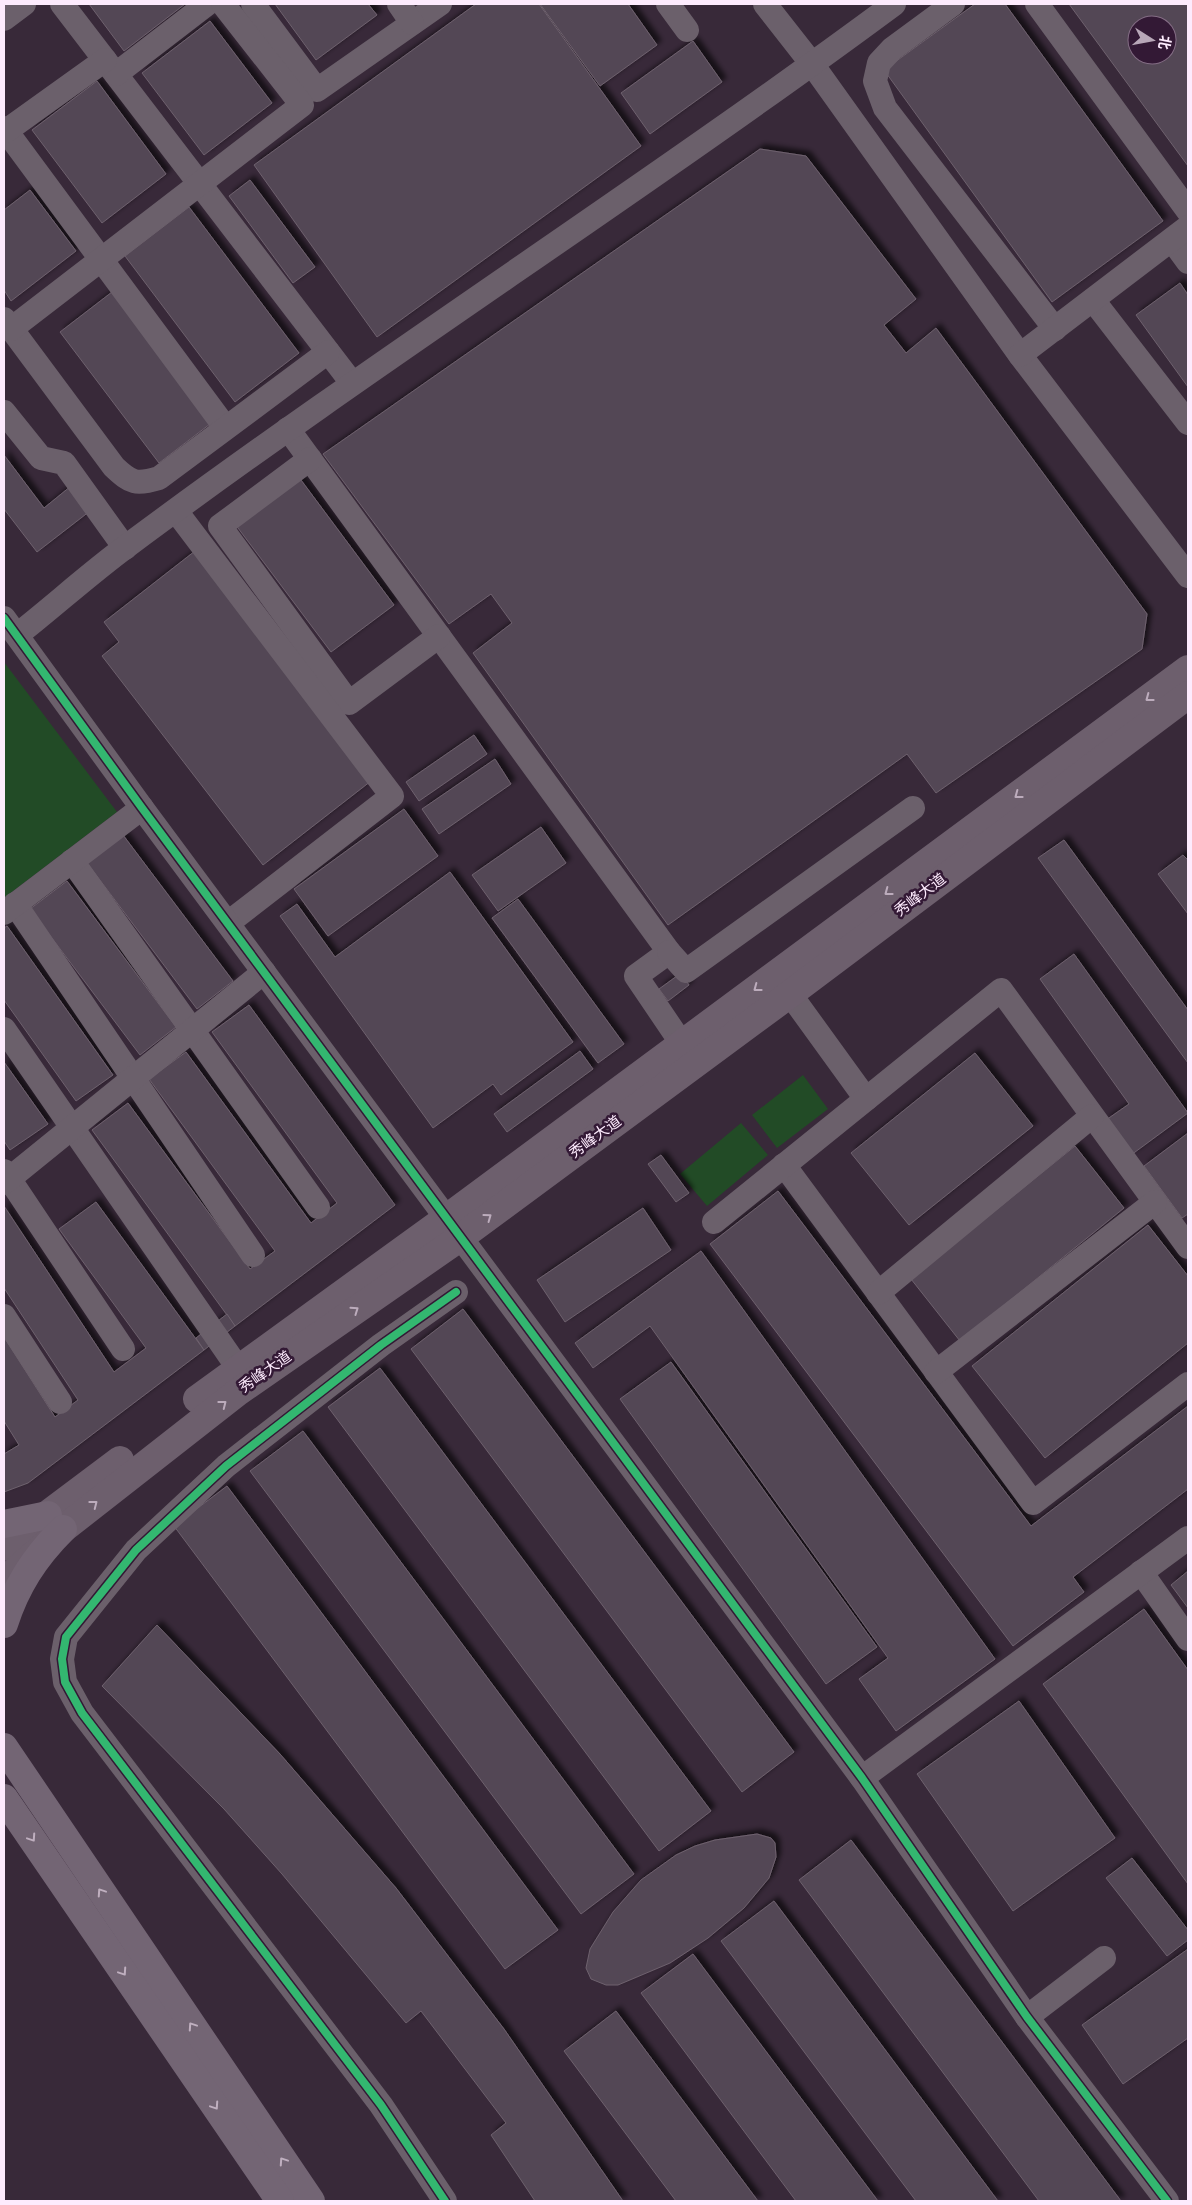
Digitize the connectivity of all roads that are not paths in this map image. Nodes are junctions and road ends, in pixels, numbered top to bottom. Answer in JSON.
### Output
{"nodes":[{"id":1,"x":24,"y":4,"type":"edge"},
{"id":2,"x":62,"y":4,"type":"edge"},
{"id":3,"x":207,"y":4,"type":"edge"},
{"id":4,"x":223,"y":4,"type":"edge"},
{"id":5,"x":253,"y":4,"type":"edge"},
{"id":6,"x":399,"y":4,"type":"edge"},
{"id":7,"x":440,"y":4,"type":"edge"},
{"id":8,"x":668,"y":4,"type":"edge"},
{"id":9,"x":765,"y":4,"type":"edge"},
{"id":10,"x":894,"y":4,"type":"edge"},
{"id":11,"x":953,"y":4,"type":"edge"},
{"id":12,"x":1037,"y":4,"type":"edge"},
{"id":13,"x":4,"y":19,"type":"edge"},
{"id":14,"x":412,"y":23,"type":"junction"},
{"id":15,"x":687,"y":30,"type":"dead end"},
{"id":16,"x":812,"y":64,"type":"junction"},
{"id":17,"x":110,"y":67,"type":"junction"},
{"id":18,"x":5,"y":130,"type":"edge"},
{"id":19,"x":200,"y":184,"type":"junction"},
{"id":20,"x":1188,"y":211,"type":"edge"},
{"id":21,"x":1180,"y":233,"type":"edge"},
{"id":22,"x":101,"y":259,"type":"junction"},
{"id":23,"x":1188,"y":262,"type":"edge"},
{"id":24,"x":1093,"y":300,"type":"junction"},
{"id":25,"x":7,"y":324,"type":"edge"},
{"id":26,"x":1055,"y":330,"type":"junction"},
{"id":27,"x":328,"y":352,"type":"junction"},
{"id":28,"x":1020,"y":355,"type":"junction"},
{"id":29,"x":352,"y":383,"type":"junction"},
{"id":30,"x":4,"y":412,"type":"edge"},
{"id":31,"x":1188,"y":423,"type":"edge"},
{"id":32,"x":225,"y":427,"type":"junction"},
{"id":33,"x":288,"y":429,"type":"junction"},
{"id":34,"x":310,"y":460,"type":"junction"},
{"id":35,"x":176,"y":511,"type":"junction"},
{"id":36,"x":124,"y":548,"type":"junction"},
{"id":37,"x":1188,"y":576,"type":"edge"},
{"id":38,"x":10,"y":626,"type":"edge"},
{"id":39,"x":439,"y":636,"type":"junction"},
{"id":40,"x":1188,"y":669,"type":"edge"},
{"id":41,"x":1188,"y":695,"type":"edge"},
{"id":42,"x":142,"y":808,"type":"junction"},
{"id":43,"x":913,"y":808,"type":"dead end"},
{"id":44,"x":72,"y":861,"type":"junction"},
{"id":45,"x":9,"y":908,"type":"edge"},
{"id":46,"x":228,"y":923,"type":"junction"},
{"id":47,"x":669,"y":952,"type":"junction"},
{"id":48,"x":264,"y":972,"type":"junction"},
{"id":49,"x":790,"y":994,"type":"junction"},
{"id":50,"x":4,"y":1029,"type":"edge"},
{"id":51,"x":192,"y":1030,"type":"junction"},
{"id":52,"x":682,"y":1044,"type":"junction"},
{"id":53,"x":133,"y":1078,"type":"junction"},
{"id":54,"x":866,"y":1099,"type":"junction"},
{"id":55,"x":1092,"y":1116,"type":"junction"},
{"id":56,"x":72,"y":1128,"type":"junction"},
{"id":57,"x":784,"y":1165,"type":"junction"},
{"id":58,"x":5,"y":1178,"type":"edge"},
{"id":59,"x":1155,"y":1202,"type":"junction"},
{"id":60,"x":318,"y":1207,"type":"dead end"},
{"id":61,"x":714,"y":1222,"type":"dead end"},
{"id":62,"x":454,"y":1227,"type":"junction"},
{"id":63,"x":1188,"y":1247,"type":"edge"},
{"id":64,"x":253,"y":1254,"type":"dead end"},
{"id":65,"x":456,"y":1292,"type":"dead end"},
{"id":66,"x":878,"y":1293,"type":"junction"},
{"id":67,"x":4,"y":1316,"type":"edge"},
{"id":68,"x":123,"y":1349,"type":"dead end"},
{"id":69,"x":238,"y":1368,"type":"junction"},
{"id":70,"x":936,"y":1372,"type":"junction"},
{"id":71,"x":1188,"y":1384,"type":"edge"},
{"id":72,"x":60,"y":1402,"type":"dead end"},
{"id":73,"x":56,"y":1522,"type":"junction"},
{"id":74,"x":4,"y":1524,"type":"edge"},
{"id":75,"x":1188,"y":1538,"type":"edge"},
{"id":76,"x":4,"y":1547,"type":"edge"},
{"id":77,"x":1141,"y":1572,"type":"junction"},
{"id":78,"x":4,"y":1581,"type":"edge"},
{"id":79,"x":4,"y":1624,"type":"edge"},
{"id":80,"x":1188,"y":1639,"type":"edge"},
{"id":81,"x":4,"y":1730,"type":"edge"},
{"id":82,"x":4,"y":1748,"type":"edge"},
{"id":83,"x":862,"y":1778,"type":"junction"},
{"id":84,"x":33,"y":1793,"type":"junction"},
{"id":85,"x":7,"y":1805,"type":"edge"},
{"id":86,"x":1104,"y":1958,"type":"dead end"},
{"id":87,"x":1027,"y":2017,"type":"junction"},
{"id":88,"x":280,"y":2201,"type":"edge"},
{"id":89,"x":311,"y":2201,"type":"edge"},
{"id":90,"x":445,"y":2201,"type":"edge"},
{"id":91,"x":1167,"y":2201,"type":"edge"}],
"edges":[{"from":1,"to":13,"type":"street"},
{"from":2,"to":17,"type":"street"},
{"from":3,"to":17,"type":"street"},
{"from":4,"to":19,"type":"street"},
{"from":5,"to":14,"type":"street"},
{"from":6,"to":14,"type":"street"},
{"from":7,"to":14,"type":"street"},
{"from":8,"to":15,"type":"street"},
{"from":9,"to":16,"type":"street"},
{"from":10,"to":16,"type":"street"},
{"from":11,"to":26,"type":"street"},
{"from":12,"to":20,"type":"street"},
{"from":16,"to":28,"type":"street"},
{"from":16,"to":29,"type":"street"},
{"from":17,"to":18,"type":"street"},
{"from":17,"to":19,"type":"street"},
{"from":18,"to":22,"type":"street"},
{"from":19,"to":22,"type":"street"},
{"from":19,"to":27,"type":"street"},
{"from":21,"to":23,"type":"street"},
{"from":21,"to":24,"type":"street"},
{"from":22,"to":25,"type":"street"},
{"from":22,"to":32,"type":"street"},
{"from":24,"to":26,"type":"street"},
{"from":24,"to":31,"type":"street"},
{"from":25,"to":32,"type":"street"},
{"from":26,"to":28,"type":"street"},
{"from":27,"to":29,"type":"street"},
{"from":27,"to":32,"type":"street"},
{"from":28,"to":37,"type":"street"},
{"from":29,"to":33,"type":"street"},
{"from":30,"to":36,"type":"street"},
{"from":33,"to":34,"type":"street"},
{"from":33,"to":35,"type":"street"},
{"from":34,"to":39,"type":"street"},
{"from":34,"to":39,"type":"street"},
{"from":35,"to":36,"type":"street"},
{"from":35,"to":46,"type":"street"},
{"from":36,"to":38,"type":"street"},
{"from":38,"to":42,"type":"street"},
{"from":39,"to":47,"type":"street"},
{"from":40,"to":52,"type":"main road","name":"秀峰大道","one_way":true},
{"from":41,"to":49,"type":"main road","name":"秀峰大道"},
{"from":42,"to":44,"type":"street"},
{"from":42,"to":46,"type":"street"},
{"from":43,"to":47,"type":"street"},
{"from":44,"to":45,"type":"street"},
{"from":44,"to":51,"type":"street"},
{"from":45,"to":53,"type":"street"},
{"from":46,"to":48,"type":"street"},
{"from":47,"to":52,"type":"street"},
{"from":48,"to":51,"type":"street"},
{"from":48,"to":62,"type":"street"},
{"from":49,"to":54,"type":"street"},
{"from":62,"to":49,"type":"main road","name":"秀峰大道","one_way":true},
{"from":50,"to":56,"type":"street"},
{"from":51,"to":53,"type":"street"},
{"from":51,"to":60,"type":"street"},
{"from":52,"to":62,"type":"main road","name":"秀峰大道"},
{"from":53,"to":56,"type":"street"},
{"from":53,"to":64,"type":"street"},
{"from":54,"to":55,"type":"street"},
{"from":54,"to":57,"type":"street"},
{"from":55,"to":59,"type":"street"},
{"from":55,"to":66,"type":"street"},
{"from":56,"to":58,"type":"street"},
{"from":56,"to":69,"type":"street"},
{"from":57,"to":61,"type":"street"},
{"from":57,"to":66,"type":"street"},
{"from":58,"to":68,"type":"street"},
{"from":59,"to":63,"type":"street"},
{"from":59,"to":70,"type":"street"},
{"from":62,"to":69,"type":"main road","name":"秀峰大道"},
{"from":73,"to":62,"type":"main road","name":"秀峰大道","one_way":true},
{"from":62,"to":83,"type":"street"},
{"from":65,"to":90,"type":"street"},
{"from":66,"to":70,"type":"street"},
{"from":67,"to":72,"type":"street"},
{"from":69,"to":73,"type":"main road","name":"秀峰大道"},
{"from":70,"to":71,"type":"street"},
{"from":73,"to":74,"type":"highway"},
{"from":73,"to":76,"type":"main road","name":"秀峰大道"},
{"from":73,"to":78,"type":"main road","name":"秀峰大道"},
{"from":73,"to":79,"type":"highway"},
{"from":75,"to":77,"type":"street"},
{"from":77,"to":80,"type":"street"},
{"from":77,"to":83,"type":"street"},
{"from":81,"to":84,"type":"highway"},
{"from":82,"to":84,"type":"highway"},
{"from":83,"to":87,"type":"street"},
{"from":89,"to":84,"type":"highway","one_way":true},
{"from":85,"to":88,"type":"highway","one_way":true},
{"from":86,"to":87,"type":"street"},
{"from":87,"to":91,"type":"street"}]}
